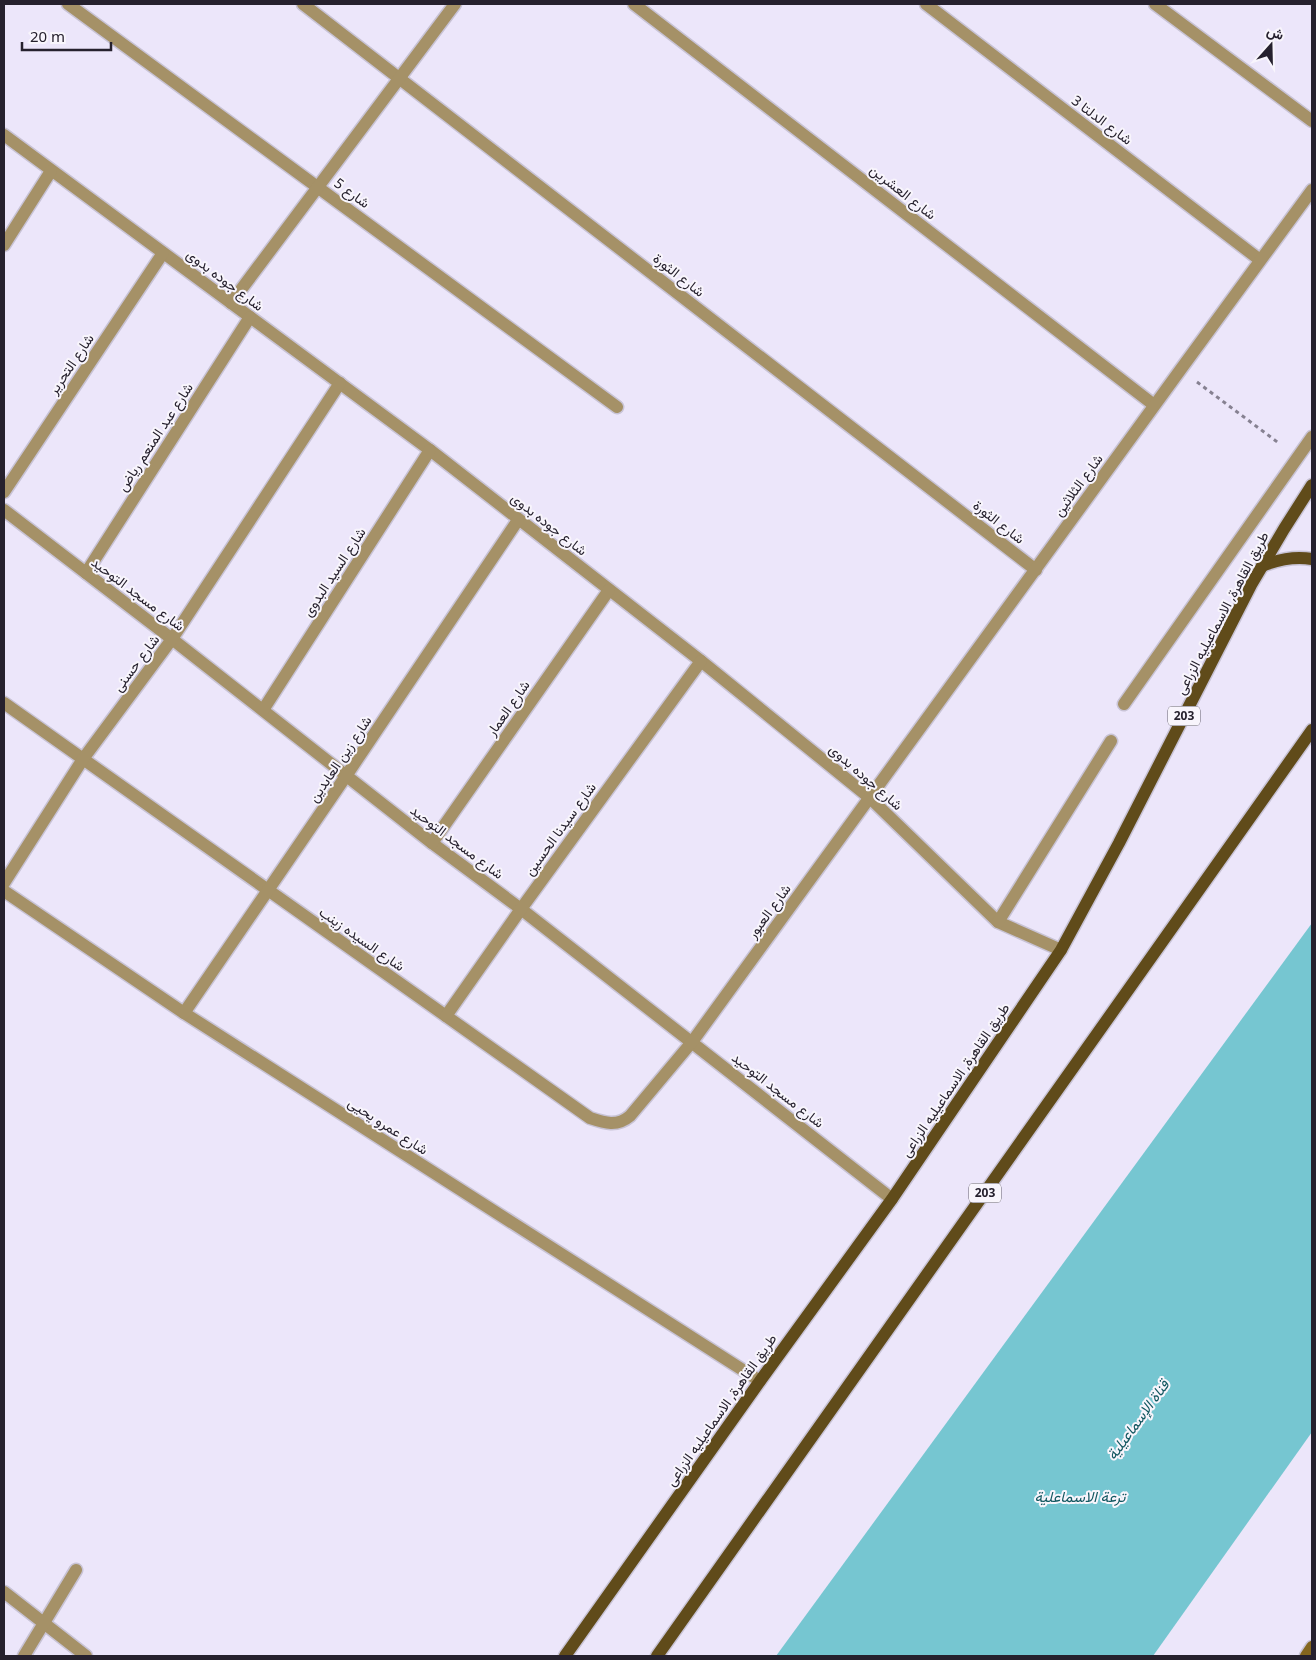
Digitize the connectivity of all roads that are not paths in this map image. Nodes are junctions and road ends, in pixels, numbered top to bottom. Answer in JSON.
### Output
{"nodes":[{"id":1,"x":68,"y":4,"type":"edge"},
{"id":2,"x":303,"y":4,"type":"edge"},
{"id":3,"x":455,"y":4,"type":"edge"},
{"id":4,"x":634,"y":4,"type":"edge"},
{"id":5,"x":926,"y":4,"type":"edge"},
{"id":6,"x":1155,"y":4,"type":"edge"},
{"id":7,"x":399,"y":78,"type":"junction"},
{"id":8,"x":1312,"y":121,"type":"edge"},
{"id":9,"x":4,"y":136,"type":"edge"},
{"id":10,"x":51,"y":171,"type":"junction"},
{"id":11,"x":318,"y":187,"type":"junction"},
{"id":12,"x":1312,"y":190,"type":"edge"},
{"id":13,"x":4,"y":245,"type":"edge"},
{"id":14,"x":163,"y":253,"type":"junction"},
{"id":15,"x":1260,"y":260,"type":"junction"},
{"id":16,"x":231,"y":303,"type":"junction"},
{"id":17,"x":250,"y":317,"type":"junction"},
{"id":18,"x":340,"y":383,"type":"junction"},
{"id":19,"x":1154,"y":405,"type":"junction"},
{"id":20,"x":617,"y":407,"type":"dead end"},
{"id":21,"x":1312,"y":437,"type":"edge"},
{"id":22,"x":430,"y":450,"type":"junction"},
{"id":23,"x":1312,"y":485,"type":"edge"},
{"id":24,"x":4,"y":492,"type":"edge"},
{"id":25,"x":4,"y":510,"type":"edge"},
{"id":26,"x":518,"y":520,"type":"junction"},
{"id":27,"x":1312,"y":559,"type":"edge"},
{"id":28,"x":1262,"y":566,"type":"junction"},
{"id":29,"x":1036,"y":570,"type":"junction"},
{"id":30,"x":86,"y":573,"type":"junction"},
{"id":31,"x":609,"y":590,"type":"junction"},
{"id":32,"x":172,"y":639,"type":"junction"},
{"id":33,"x":701,"y":661,"type":"junction"},
{"id":34,"x":4,"y":703,"type":"edge"},
{"id":35,"x":1124,"y":704,"type":"dead end"},
{"id":36,"x":263,"y":710,"type":"junction"},
{"id":37,"x":1312,"y":730,"type":"edge"},
{"id":38,"x":1111,"y":741,"type":"dead end"},
{"id":39,"x":83,"y":759,"type":"junction"},
{"id":40,"x":346,"y":776,"type":"junction"},
{"id":41,"x":870,"y":798,"type":"junction"},
{"id":42,"x":432,"y":843,"type":"junction"},
{"id":43,"x":4,"y":883,"type":"edge"},
{"id":44,"x":4,"y":891,"type":"edge"},
{"id":45,"x":268,"y":891,"type":"junction"},
{"id":46,"x":521,"y":910,"type":"junction"},
{"id":47,"x":998,"y":922,"type":"junction"},
{"id":48,"x":1061,"y":950,"type":"junction"},
{"id":49,"x":184,"y":1013,"type":"junction"},
{"id":50,"x":446,"y":1016,"type":"junction"},
{"id":51,"x":692,"y":1042,"type":"junction"},
{"id":52,"x":892,"y":1199,"type":"junction"},
{"id":53,"x":760,"y":1381,"type":"junction"},
{"id":54,"x":76,"y":1570,"type":"dead end"},
{"id":55,"x":4,"y":1592,"type":"edge"},
{"id":56,"x":44,"y":1623,"type":"junction"},
{"id":57,"x":1312,"y":1647,"type":"edge"},
{"id":58,"x":24,"y":1656,"type":"edge"},
{"id":59,"x":86,"y":1656,"type":"edge"},
{"id":60,"x":565,"y":1656,"type":"edge"},
{"id":61,"x":657,"y":1656,"type":"edge"},
{"id":62,"x":1306,"y":1656,"type":"edge"}],
"edges":[{"from":1,"to":11,"type":"street","name":"شارع 5"},
{"from":2,"to":7,"type":"street","name":"شارع الثورة"},
{"from":3,"to":7,"type":"street"},
{"from":4,"to":19,"type":"street","name":"شارع العشرين"},
{"from":5,"to":15,"type":"street","name":"شارع الدلتا 3"},
{"from":6,"to":8,"type":"street"},
{"from":7,"to":11,"type":"street"},
{"from":7,"to":29,"type":"street","name":"شارع الثورة"},
{"from":9,"to":10,"type":"street","name":"شارع جوده بدوى"},
{"from":10,"to":13,"type":"street"},
{"from":10,"to":14,"type":"street","name":"شارع جوده بدوى"},
{"from":11,"to":16,"type":"street"},
{"from":11,"to":20,"type":"street","name":"شارع 5"},
{"from":12,"to":15,"type":"street","name":"شارع الثلاثين"},
{"from":14,"to":16,"type":"street","name":"شارع جوده بدوى"},
{"from":14,"to":24,"type":"street","name":"شارع التحرير"},
{"from":15,"to":19,"type":"street","name":"شارع الثلاثين"},
{"from":16,"to":17,"type":"street","name":"شارع جوده بدوى"},
{"from":17,"to":18,"type":"street","name":"شارع جوده بدوى"},
{"from":17,"to":30,"type":"street","name":"شارع عبد المنعم رياض"},
{"from":18,"to":22,"type":"street","name":"شارع جوده بدوى"},
{"from":18,"to":32,"type":"street","name":"شارع حسنى"},
{"from":19,"to":29,"type":"street","name":"شارع الثلاثين"},
{"from":21,"to":35,"type":"street"},
{"from":22,"to":26,"type":"street","name":"شارع جوده بدوى"},
{"from":22,"to":36,"type":"street","name":"شارع السيد البدوى"},
{"from":23,"to":28,"type":"main road","name":"طريق القاهرة, الاسماعيليه الزراعى","number":"203"},
{"from":25,"to":30,"type":"street","name":"شارع مسجد التوحيد"},
{"from":26,"to":31,"type":"street","name":"شارع جوده بدوى"},
{"from":26,"to":40,"type":"street","name":"شارع زين العابدين"},
{"from":27,"to":28,"type":"main road"},
{"from":28,"to":48,"type":"main road","name":"طريق القاهرة, الاسماعيليه الزراعى","number":"203"},
{"from":29,"to":41,"type":"street","name":"شارع الثلاثين"},
{"from":30,"to":32,"type":"street","name":"شارع مسجد التوحيد"},
{"from":31,"to":33,"type":"street","name":"شارع جوده بدوى"},
{"from":31,"to":42,"type":"street","name":"شارع العمار"},
{"from":32,"to":36,"type":"street","name":"شارع مسجد التوحيد"},
{"from":32,"to":39,"type":"street","name":"شارع حسنى"},
{"from":33,"to":41,"type":"street","name":"شارع جوده بدوى"},
{"from":33,"to":46,"type":"street","name":"شارع سيدنا الحسين"},
{"from":34,"to":39,"type":"street","name":"شارع السيده زينب"},
{"from":36,"to":40,"type":"street","name":"شارع مسجد التوحيد"},
{"from":37,"to":61,"type":"main road","number":"203"},
{"from":38,"to":47,"type":"street"},
{"from":39,"to":43,"type":"street","name":"شارع حسنى"},
{"from":39,"to":45,"type":"street","name":"شارع السيده زينب"},
{"from":40,"to":42,"type":"street","name":"شارع مسجد التوحيد"},
{"from":40,"to":45,"type":"street","name":"شارع زين العابدين"},
{"from":41,"to":47,"type":"street","name":"شارع جوده بدوى"},
{"from":41,"to":51,"type":"street","name":"شارع العبور"},
{"from":42,"to":46,"type":"street","name":"شارع مسجد التوحيد"},
{"from":44,"to":49,"type":"street","name":"شارع عمرو يحيى"},
{"from":45,"to":49,"type":"street","name":"شارع زين العابدين"},
{"from":45,"to":50,"type":"street","name":"شارع السيده زينب"},
{"from":46,"to":50,"type":"street","name":"شارع سيدنا الحسين"},
{"from":46,"to":51,"type":"street","name":"شارع مسجد التوحيد"},
{"from":47,"to":48,"type":"street","name":"شارع جوده بدوى"},
{"from":48,"to":52,"type":"main road","name":"طريق القاهرة, الاسماعيليه الزراعى","number":"203"},
{"from":49,"to":53,"type":"street","name":"شارع عمرو يحيى"},
{"from":50,"to":51,"type":"street","name":"شارع السيده زينب"},
{"from":51,"to":52,"type":"street","name":"شارع مسجد التوحيد"},
{"from":52,"to":53,"type":"main road","name":"طريق القاهرة, الاسماعيليه الزراعى","number":"203"},
{"from":53,"to":60,"type":"main road","name":"طريق القاهرة, الاسماعيليه الزراعى","number":"203"},
{"from":54,"to":56,"type":"street"},
{"from":55,"to":56,"type":"street"},
{"from":56,"to":58,"type":"street"},
{"from":56,"to":59,"type":"street"},
{"from":57,"to":62,"type":"main road"}]}
